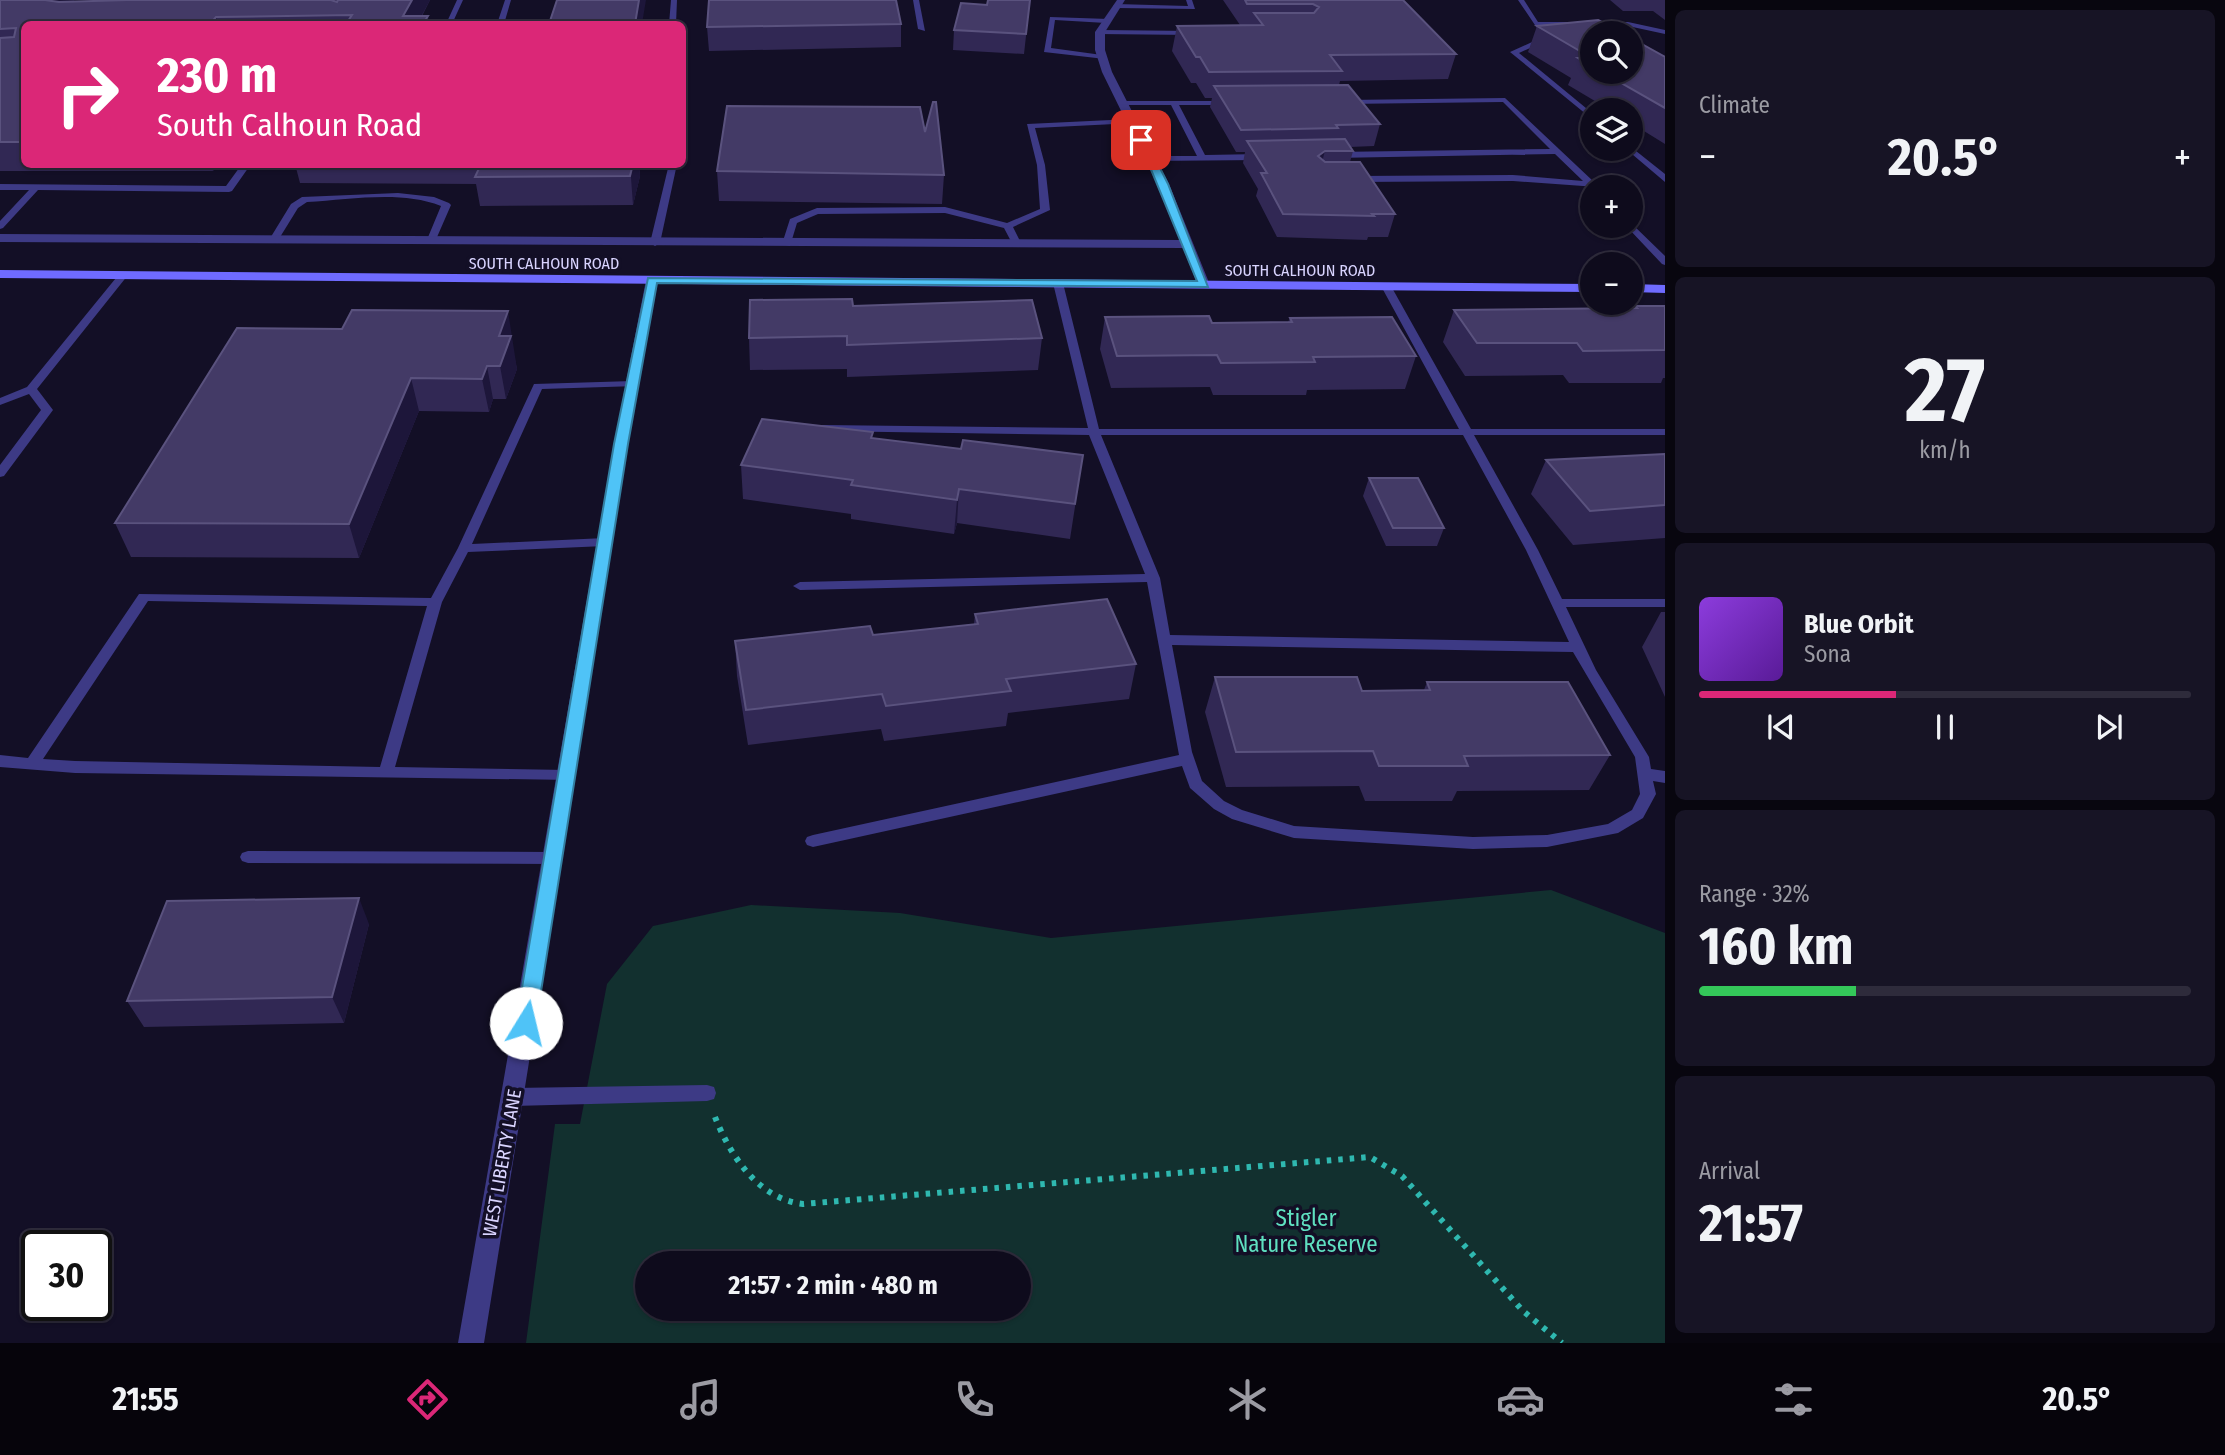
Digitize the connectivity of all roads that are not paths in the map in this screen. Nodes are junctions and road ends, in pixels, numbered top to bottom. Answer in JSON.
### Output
{"nodes":[{"id":1,"x":460,"y":0,"type":"edge"},
{"id":2,"x":509,"y":0,"type":"edge"},
{"id":3,"x":674,"y":0,"type":"edge"},
{"id":4,"x":916,"y":0,"type":"edge"},
{"id":5,"x":1189,"y":0,"type":"edge"},
{"id":6,"x":1521,"y":0,"type":"edge"},
{"id":7,"x":1119,"y":3,"type":"edge"},
{"id":8,"x":450,"y":21,"type":"edge"},
{"id":9,"x":501,"y":21,"type":"edge"},
{"id":10,"x":673,"y":21,"type":"edge"},
{"id":11,"x":1106,"y":21,"type":"junction"},
{"id":12,"x":1536,"y":24,"type":"junction"},
{"id":13,"x":922,"y":29,"type":"dead end"},
{"id":14,"x":1100,"y":32,"type":"junction"},
{"id":15,"x":1665,"y":32,"type":"edge"},
{"id":16,"x":1203,"y":33,"type":"edge"},
{"id":17,"x":1546,"y":38,"type":"junction"},
{"id":18,"x":1559,"y":38,"type":"edge"},
{"id":19,"x":1102,"y":57,"type":"junction"},
{"id":20,"x":1340,"y":102,"type":"edge"},
{"id":21,"x":1123,"y":103,"type":"junction"},
{"id":22,"x":1174,"y":103,"type":"junction"},
{"id":23,"x":1243,"y":103,"type":"edge"},
{"id":24,"x":1580,"y":107,"type":"edge"},
{"id":25,"x":1132,"y":121,"type":"junction"},
{"id":26,"x":1557,"y":151,"type":"junction"},
{"id":27,"x":1325,"y":155,"type":"edge"},
{"id":28,"x":1270,"y":156,"type":"edge"},
{"id":29,"x":1202,"y":158,"type":"junction"},
{"id":30,"x":1643,"y":158,"type":"edge"},
{"id":31,"x":1151,"y":159,"type":"junction"},
{"id":32,"x":244,"y":168,"type":"edge"},
{"id":33,"x":672,"y":168,"type":"edge"},
{"id":34,"x":1661,"y":170,"type":"edge"},
{"id":35,"x":1581,"y":175,"type":"edge"},
{"id":36,"x":1346,"y":179,"type":"edge"},
{"id":37,"x":1665,"y":179,"type":"edge"},
{"id":38,"x":1580,"y":185,"type":"edge"},
{"id":39,"x":0,"y":187,"type":"edge"},
{"id":40,"x":36,"y":187,"type":"junction"},
{"id":41,"x":0,"y":226,"type":"edge"},
{"id":42,"x":1008,"y":226,"type":"junction"},
{"id":43,"x":0,"y":238,"type":"edge"},
{"id":44,"x":1642,"y":238,"type":"edge"},
{"id":45,"x":274,"y":240,"type":"junction"},
{"id":46,"x":431,"y":242,"type":"junction"},
{"id":47,"x":655,"y":243,"type":"junction"},
{"id":48,"x":788,"y":244,"type":"junction"},
{"id":49,"x":1186,"y":244,"type":"junction"},
{"id":50,"x":1017,"y":245,"type":"junction"},
{"id":51,"x":1665,"y":262,"type":"edge"},
{"id":52,"x":0,"y":274,"type":"edge"},
{"id":53,"x":122,"y":275,"type":"junction"},
{"id":54,"x":652,"y":280,"type":"junction"},
{"id":55,"x":1058,"y":284,"type":"junction"},
{"id":56,"x":1204,"y":285,"type":"junction"},
{"id":57,"x":1386,"y":286,"type":"junction"},
{"id":58,"x":1580,"y":288,"type":"edge"},
{"id":59,"x":1643,"y":288,"type":"edge"},
{"id":60,"x":1665,"y":289,"type":"edge"},
{"id":61,"x":633,"y":384,"type":"junction"},
{"id":62,"x":31,"y":389,"type":"junction"},
{"id":63,"x":0,"y":402,"type":"edge"},
{"id":64,"x":807,"y":428,"type":"edge"},
{"id":65,"x":1466,"y":430,"type":"junction"},
{"id":66,"x":1095,"y":432,"type":"junction"},
{"id":67,"x":1665,"y":432,"type":"edge"},
{"id":68,"x":0,"y":473,"type":"edge"},
{"id":69,"x":605,"y":542,"type":"junction"},
{"id":70,"x":464,"y":548,"type":"junction"},
{"id":71,"x":1153,"y":578,"type":"junction"},
{"id":72,"x":800,"y":586,"type":"dead end"},
{"id":73,"x":435,"y":602,"type":"junction"},
{"id":74,"x":1557,"y":603,"type":"junction"},
{"id":75,"x":1665,"y":603,"type":"edge"},
{"id":76,"x":1166,"y":640,"type":"junction"},
{"id":77,"x":1579,"y":647,"type":"junction"},
{"id":78,"x":1186,"y":759,"type":"junction"},
{"id":79,"x":0,"y":761,"type":"edge"},
{"id":80,"x":32,"y":764,"type":"junction"},
{"id":81,"x":386,"y":772,"type":"junction"},
{"id":82,"x":1646,"y":774,"type":"junction"},
{"id":83,"x":567,"y":776,"type":"junction"},
{"id":84,"x":1665,"y":777,"type":"edge"},
{"id":85,"x":813,"y":841,"type":"dead end"},
{"id":86,"x":248,"y":857,"type":"dead end"},
{"id":87,"x":554,"y":858,"type":"junction"},
{"id":88,"x":707,"y":1093,"type":"road end"},
{"id":89,"x":513,"y":1097,"type":"junction"},
{"id":90,"x":471,"y":1343,"type":"edge"}],
"edges":[{"from":1,"to":8,"type":"lane"},
{"from":2,"to":9,"type":"lane"},
{"from":3,"to":10,"type":"lane"},
{"from":4,"to":13,"type":"lane"},
{"from":5,"to":7,"type":"lane"},
{"from":6,"to":12,"type":"lane"},
{"from":7,"to":11,"type":"street"},
{"from":11,"to":14,"type":"street"},
{"from":11,"to":19,"type":"lane"},
{"from":12,"to":15,"type":"lane"},
{"from":12,"to":17,"type":"lane"},
{"from":14,"to":16,"type":"lane"},
{"from":14,"to":19,"type":"street"},
{"from":17,"to":18,"type":"lane"},
{"from":17,"to":24,"type":"lane"},
{"from":19,"to":21,"type":"street"},
{"from":20,"to":26,"type":"lane"},
{"from":21,"to":22,"type":"lane"},
{"from":21,"to":25,"type":"street"},
{"from":22,"to":23,"type":"lane"},
{"from":22,"to":29,"type":"lane"},
{"from":25,"to":31,"type":"street"},
{"from":25,"to":42,"type":"lane"},
{"from":26,"to":27,"type":"lane"},
{"from":26,"to":35,"type":"lane"},
{"from":28,"to":29,"type":"lane"},
{"from":29,"to":31,"type":"lane"},
{"from":30,"to":34,"type":"lane"},
{"from":31,"to":49,"type":"street"},
{"from":32,"to":40,"type":"lane"},
{"from":33,"to":47,"type":"lane"},
{"from":34,"to":37,"type":"lane"},
{"from":36,"to":38,"type":"lane"},
{"from":39,"to":40,"type":"lane"},
{"from":40,"to":41,"type":"lane"},
{"from":42,"to":48,"type":"lane"},
{"from":42,"to":50,"type":"lane"},
{"from":43,"to":45,"type":"street"},
{"from":44,"to":51,"type":"lane"},
{"from":45,"to":46,"type":"street"},
{"from":45,"to":46,"type":"lane"},
{"from":46,"to":47,"type":"street"},
{"from":47,"to":48,"type":"street"},
{"from":48,"to":50,"type":"street"},
{"from":49,"to":50,"type":"street"},
{"from":49,"to":56,"type":"street"},
{"from":52,"to":53,"type":"street","name":"SOUTH CALHOUN ROAD"},
{"from":53,"to":54,"type":"street","name":"SOUTH CALHOUN ROAD"},
{"from":53,"to":62,"type":"lane"},
{"from":54,"to":55,"type":"street","name":"SOUTH CALHOUN ROAD"},
{"from":54,"to":61,"type":"street","name":"WEST LIBERTY LANE"},
{"from":55,"to":56,"type":"street","name":"SOUTH CALHOUN ROAD"},
{"from":55,"to":66,"type":"lane"},
{"from":56,"to":57,"type":"street","name":"SOUTH CALHOUN ROAD"},
{"from":57,"to":58,"type":"street","name":"SOUTH CALHOUN ROAD"},
{"from":57,"to":65,"type":"lane"},
{"from":59,"to":60,"type":"street"},
{"from":61,"to":69,"type":"street","name":"WEST LIBERTY LANE"},
{"from":61,"to":70,"type":"lane"},
{"from":62,"to":63,"type":"lane"},
{"from":62,"to":68,"type":"lane"},
{"from":64,"to":66,"type":"lane"},
{"from":65,"to":66,"type":"lane"},
{"from":65,"to":67,"type":"lane"},
{"from":65,"to":74,"type":"lane"},
{"from":66,"to":71,"type":"lane"},
{"from":69,"to":70,"type":"lane"},
{"from":69,"to":83,"type":"street","name":"WEST LIBERTY LANE"},
{"from":70,"to":73,"type":"lane"},
{"from":71,"to":72,"type":"lane"},
{"from":71,"to":76,"type":"lane"},
{"from":73,"to":80,"type":"lane"},
{"from":73,"to":81,"type":"lane"},
{"from":74,"to":75,"type":"lane"},
{"from":74,"to":77,"type":"lane"},
{"from":76,"to":77,"type":"lane"},
{"from":76,"to":78,"type":"lane"},
{"from":77,"to":82,"type":"lane"},
{"from":78,"to":82,"type":"lane"},
{"from":78,"to":85,"type":"lane"},
{"from":79,"to":80,"type":"lane"},
{"from":80,"to":81,"type":"lane"},
{"from":81,"to":83,"type":"lane"},
{"from":82,"to":84,"type":"lane"},
{"from":83,"to":87,"type":"street","name":"WEST LIBERTY LANE"},
{"from":86,"to":87,"type":"lane"},
{"from":87,"to":89,"type":"street","name":"WEST LIBERTY LANE"},
{"from":88,"to":89,"type":"lane"},
{"from":89,"to":90,"type":"street","name":"WEST LIBERTY LANE"}]}
